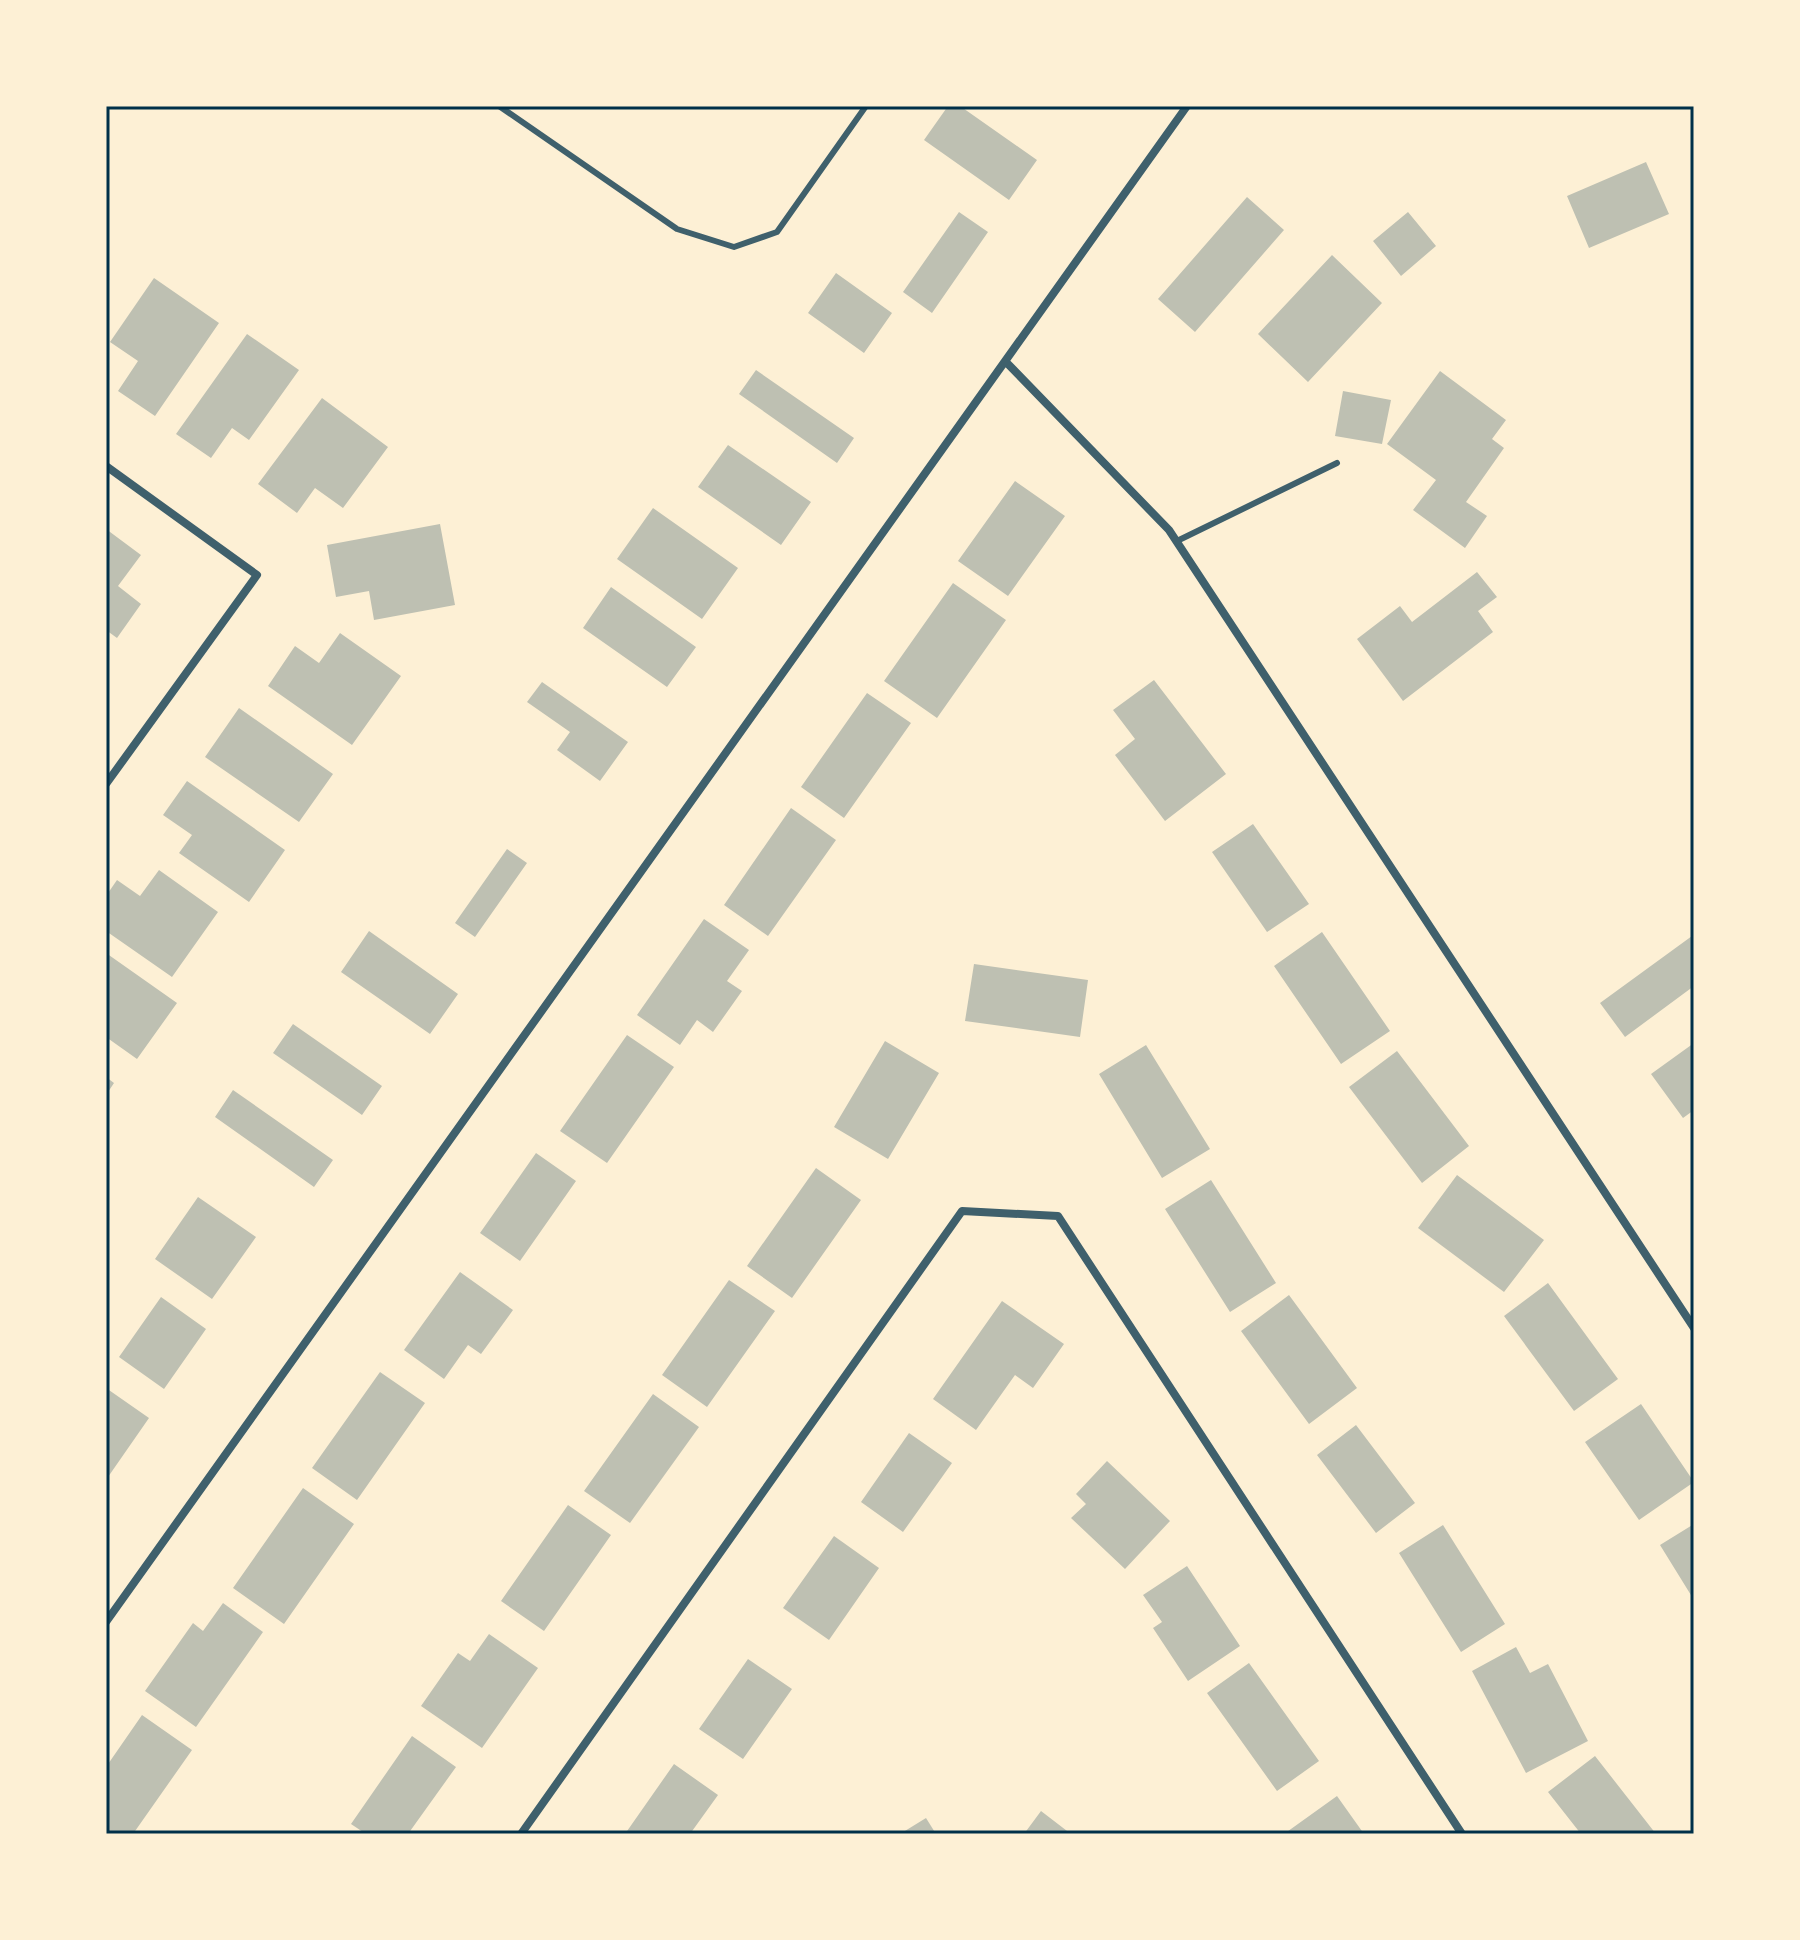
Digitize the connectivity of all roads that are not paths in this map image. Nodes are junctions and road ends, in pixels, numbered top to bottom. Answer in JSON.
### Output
{"nodes":[{"id":1,"x":499,"y":106,"type":"edge"},
{"id":2,"x":866,"y":106,"type":"edge"},
{"id":3,"x":1187,"y":106,"type":"edge"},
{"id":4,"x":1006,"y":362,"type":"junction"},
{"id":5,"x":1337,"y":463,"type":"dead end"},
{"id":6,"x":106,"y":466,"type":"edge"},
{"id":7,"x":1177,"y":541,"type":"junction"},
{"id":8,"x":106,"y":784,"type":"edge"},
{"id":9,"x":1694,"y":1328,"type":"edge"},
{"id":10,"x":106,"y":1622,"type":"edge"},
{"id":11,"x":521,"y":1834,"type":"edge"},
{"id":12,"x":1462,"y":1834,"type":"edge"}],
"edges":[{"from":1,"to":2,"type":"lane"},
{"from":3,"to":4,"type":"street"},
{"from":4,"to":7,"type":"street"},
{"from":4,"to":10,"type":"street"},
{"from":5,"to":7,"type":"lane"},
{"from":6,"to":8,"type":"street"},
{"from":7,"to":9,"type":"street"},
{"from":11,"to":12,"type":"street"}]}
